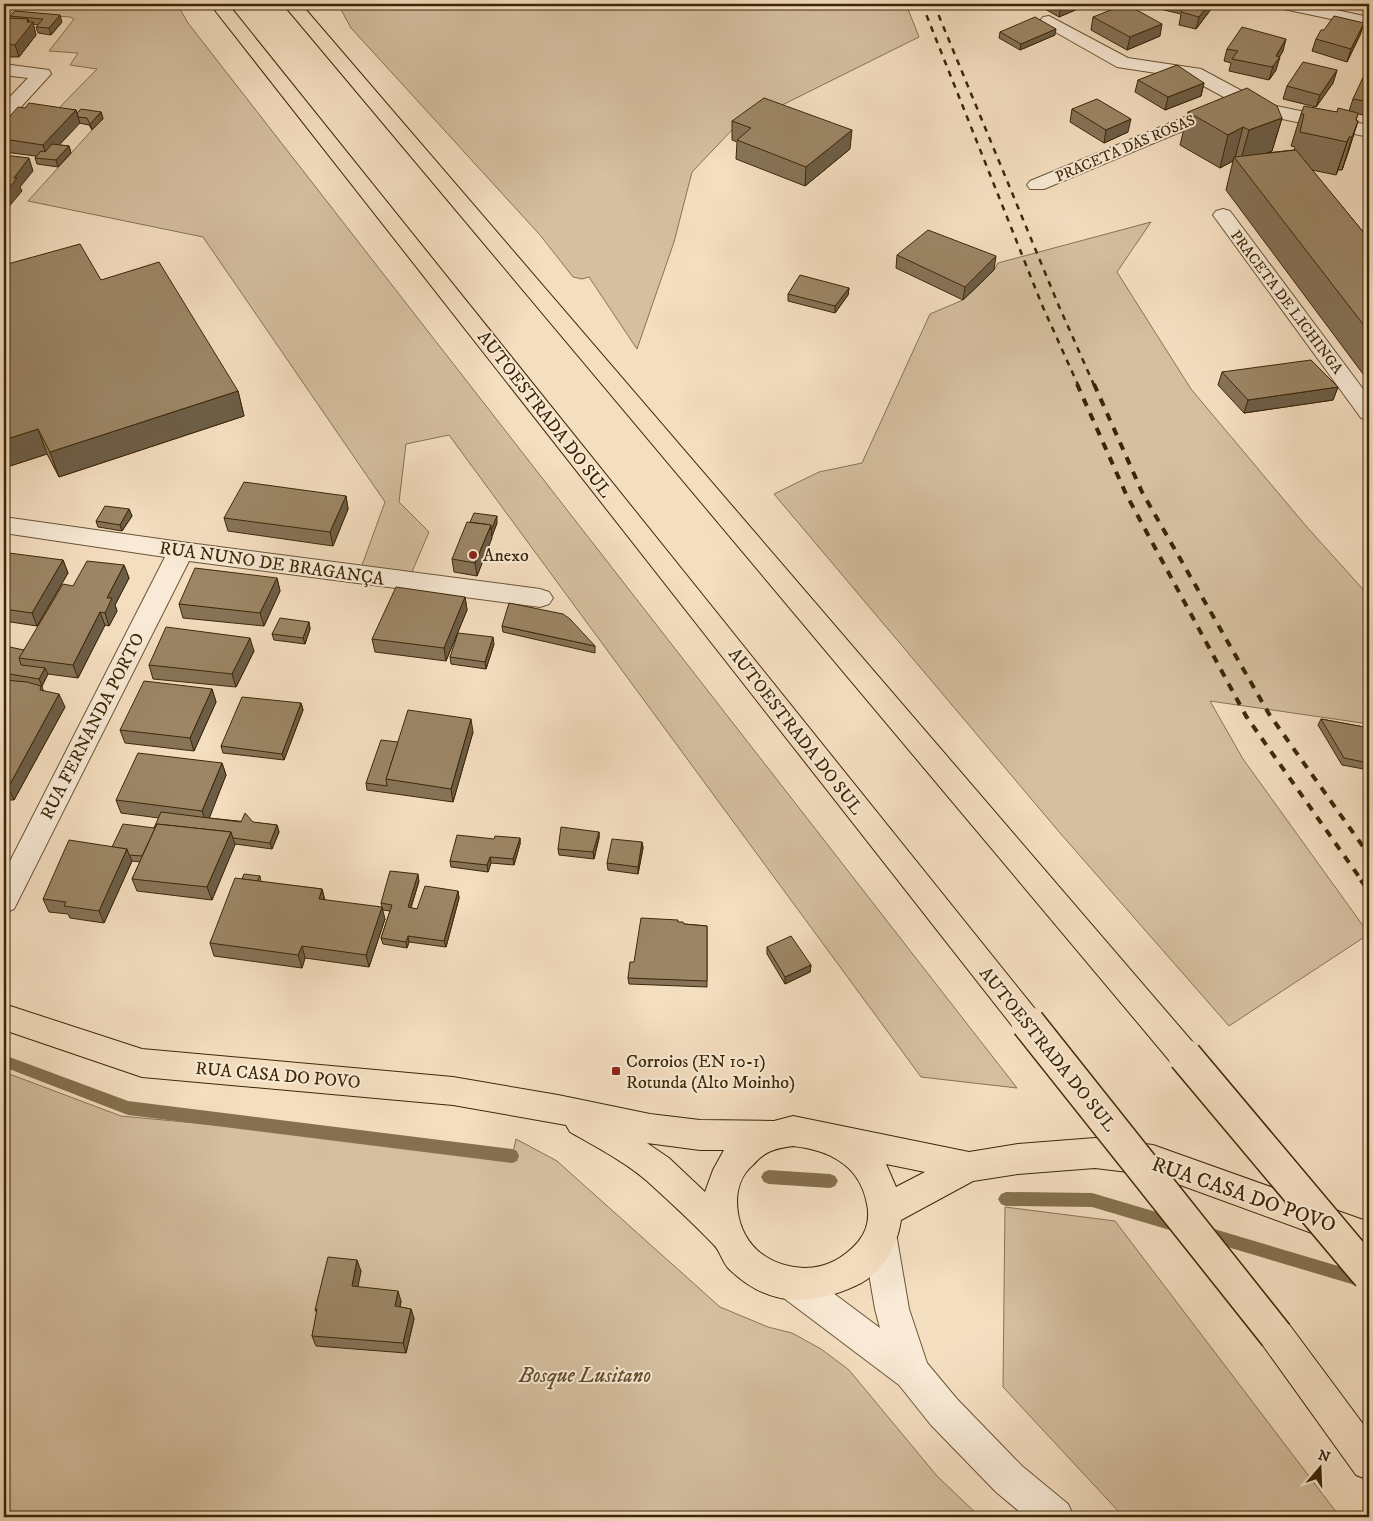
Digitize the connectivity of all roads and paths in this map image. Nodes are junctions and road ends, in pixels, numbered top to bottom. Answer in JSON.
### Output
{"nodes":[{"id":1,"x":219,"y":4,"type":"edge"},
{"id":2,"x":292,"y":4,"type":"edge"},
{"id":3,"x":1285,"y":4,"type":"edge"},
{"id":4,"x":1049,"y":21,"type":"dead end"},
{"id":5,"x":1369,"y":22,"type":"edge"},
{"id":6,"x":4,"y":70,"type":"edge"},
{"id":7,"x":1241,"y":100,"type":"junction"},
{"id":8,"x":4,"y":114,"type":"edge"},
{"id":9,"x":1369,"y":131,"type":"edge"},
{"id":10,"x":1037,"y":186,"type":"dead end"},
{"id":11,"x":1223,"y":215,"type":"dead end"},
{"id":12,"x":1369,"y":413,"type":"edge"},
{"id":13,"x":4,"y":525,"type":"edge"},
{"id":14,"x":181,"y":552,"type":"junction"},
{"id":15,"x":540,"y":598,"type":"dead end"},
{"id":16,"x":4,"y":901,"type":"edge"},
{"id":17,"x":4,"y":1016,"type":"edge"},
{"id":18,"x":558,"y":1109,"type":"junction"},
{"id":19,"x":773,"y":1135,"type":"junction"},
{"id":20,"x":833,"y":1138,"type":"junction"},
{"id":21,"x":969,"y":1167,"type":"junction"},
{"id":22,"x":883,"y":1226,"type":"junction"},
{"id":23,"x":724,"y":1232,"type":"junction"},
{"id":24,"x":1369,"y":1238,"type":"edge"},
{"id":25,"x":1369,"y":1275,"type":"edge"},
{"id":26,"x":793,"y":1284,"type":"junction"},
{"id":27,"x":912,"y":1373,"type":"junction"},
{"id":28,"x":1369,"y":1462,"type":"edge"},
{"id":29,"x":1055,"y":1517,"type":"edge"}],
"edges":[{"from":1,"to":28,"type":"main road","name":"AUTOESTRADA DO SUL","bridge":true},
{"from":2,"to":25,"type":"main road","bridge":true},
{"from":3,"to":5,"type":"street"},
{"from":4,"to":7,"type":"street"},
{"from":6,"to":8,"type":"street"},
{"from":7,"to":9,"type":"street"},
{"from":7,"to":10,"type":"street","name":"PRACETA DAS ROSAS"},
{"from":11,"to":12,"type":"street","name":"PRACETA DE LICHINGA"},
{"from":13,"to":14,"type":"street","name":"RUA NUNO DE BRAGANÇA"},
{"from":14,"to":15,"type":"street","name":"RUA NUNO DE BRAGANÇA"},
{"from":14,"to":16,"type":"street","name":"RUA FERNANDA PORTO"},
{"from":17,"to":18,"type":"main road","name":"RUA CASA DO POVO"},
{"from":18,"to":19,"type":"main road","name":"RUA CASA DO POVO"},
{"from":18,"to":23,"type":"main road","name":"RUA CASA DO POVO"},
{"from":19,"to":20,"type":"main road"},
{"from":19,"to":23,"type":"main road"},
{"from":20,"to":21,"type":"main road","name":"RUA CASA DO POVO"},
{"from":20,"to":22,"type":"main road"},
{"from":21,"to":22,"type":"main road","name":"RUA CASA DO POVO"},
{"from":21,"to":24,"type":"main road","name":"RUA CASA DO POVO"},
{"from":22,"to":26,"type":"main road"},
{"from":22,"to":27,"type":"street"},
{"from":23,"to":26,"type":"main road"},
{"from":26,"to":27,"type":"street"},
{"from":27,"to":29,"type":"street"}]}
